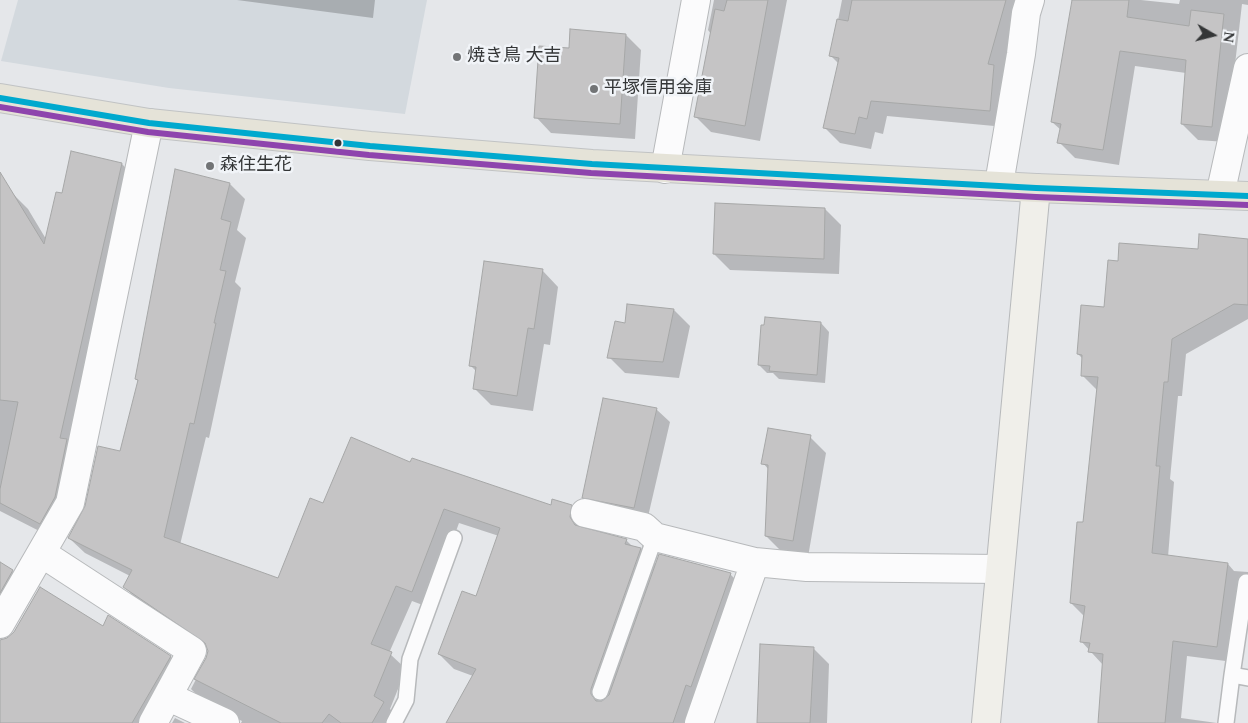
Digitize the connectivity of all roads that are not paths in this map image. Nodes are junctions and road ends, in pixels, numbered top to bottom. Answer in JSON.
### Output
{"nodes":[{"id":1,"x":696,"y":0,"type":"edge"},
{"id":2,"x":1030,"y":0,"type":"edge"},
{"id":3,"x":1248,"y":68,"type":"edge"},
{"id":4,"x":0,"y":98,"type":"edge"},
{"id":5,"x":149,"y":123,"type":"junction"},
{"id":6,"x":665,"y":169,"type":"junction"},
{"id":7,"x":999,"y":184,"type":"junction"},
{"id":8,"x":1036,"y":188,"type":"junction"},
{"id":9,"x":1220,"y":195,"type":"junction"},
{"id":10,"x":1248,"y":196,"type":"edge"},
{"id":11,"x":585,"y":513,"type":"dead end"},
{"id":12,"x":655,"y":537,"type":"junction"},
{"id":13,"x":454,"y":538,"type":"dead end"},
{"id":14,"x":43,"y":554,"type":"junction"},
{"id":15,"x":755,"y":562,"type":"junction"},
{"id":16,"x":1000,"y":569,"type":"junction"},
{"id":17,"x":1246,"y":582,"type":"dead end"},
{"id":18,"x":0,"y":624,"type":"edge"},
{"id":19,"x":1232,"y":675,"type":"junction"},
{"id":20,"x":1248,"y":678,"type":"edge"},
{"id":21,"x":600,"y":692,"type":"dead end"},
{"id":22,"x":169,"y":697,"type":"junction"},
{"id":23,"x":153,"y":723,"type":"edge"},
{"id":24,"x":225,"y":723,"type":"edge"},
{"id":25,"x":394,"y":723,"type":"edge"},
{"id":26,"x":699,"y":723,"type":"edge"},
{"id":27,"x":986,"y":723,"type":"edge"},
{"id":28,"x":1226,"y":723,"type":"edge"}],
"edges":[{"from":1,"to":6,"type":"street"},
{"from":2,"to":7,"type":"street"},
{"from":3,"to":9,"type":"street"},
{"from":4,"to":5,"type":"main road"},
{"from":5,"to":6,"type":"main road"},
{"from":5,"to":14,"type":"street"},
{"from":6,"to":7,"type":"main road"},
{"from":7,"to":8,"type":"main road"},
{"from":8,"to":9,"type":"main road"},
{"from":8,"to":16,"type":"street"},
{"from":9,"to":10,"type":"main road"},
{"from":11,"to":12,"type":"street"},
{"from":12,"to":15,"type":"street"},
{"from":12,"to":21,"type":"lane"},
{"from":13,"to":25,"type":"lane"},
{"from":14,"to":18,"type":"street"},
{"from":14,"to":22,"type":"street"},
{"from":15,"to":16,"type":"street"},
{"from":15,"to":26,"type":"street"},
{"from":16,"to":27,"type":"street"},
{"from":17,"to":19,"type":"lane"},
{"from":19,"to":20,"type":"lane"},
{"from":19,"to":28,"type":"lane"},
{"from":22,"to":23,"type":"street"},
{"from":22,"to":24,"type":"street"}]}
